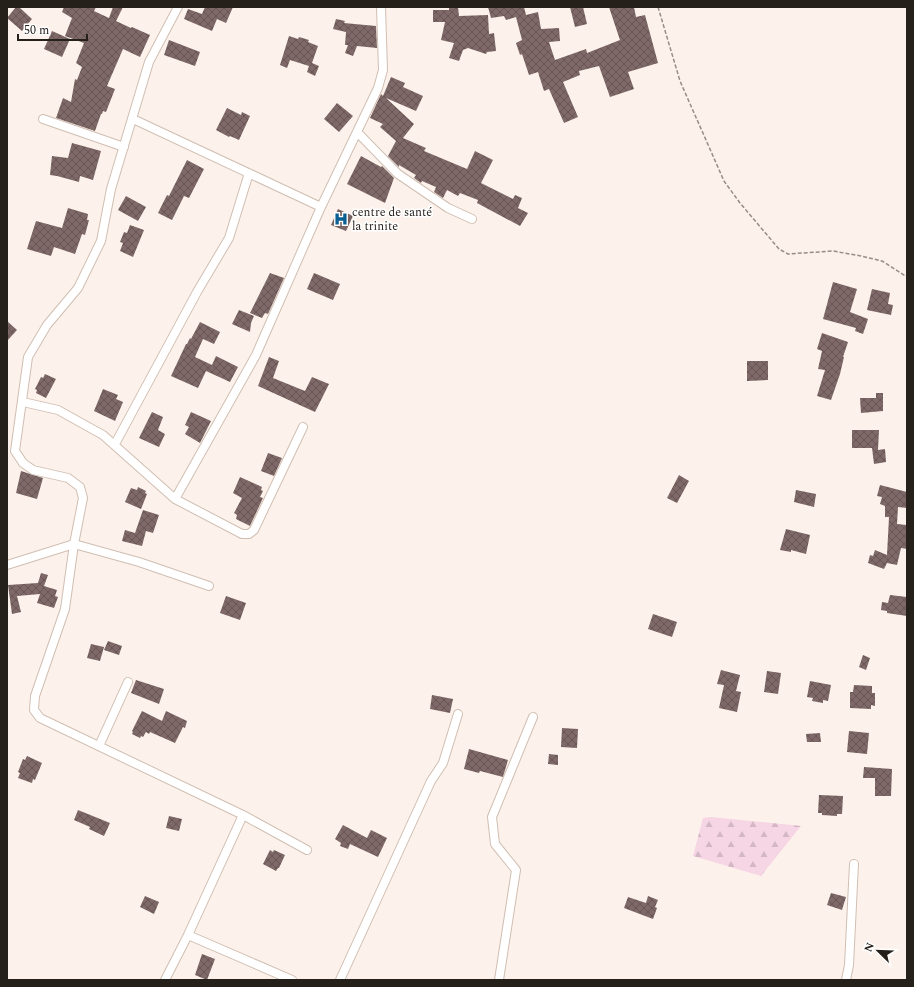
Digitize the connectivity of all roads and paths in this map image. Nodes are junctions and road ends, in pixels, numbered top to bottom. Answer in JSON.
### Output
{"nodes":[{"id":1,"x":178,"y":7,"type":"edge"},
{"id":2,"x":380,"y":7,"type":"edge"},
{"id":3,"x":658,"y":7,"type":"edge"},
{"id":4,"x":43,"y":119,"type":"dead end"},
{"id":5,"x":132,"y":119,"type":"junction"},
{"id":6,"x":357,"y":132,"type":"junction"},
{"id":7,"x":124,"y":147,"type":"junction"},
{"id":8,"x":249,"y":174,"type":"junction"},
{"id":9,"x":321,"y":207,"type":"junction"},
{"id":10,"x":472,"y":219,"type":"dead end"},
{"id":11,"x":907,"y":277,"type":"edge"},
{"id":12,"x":23,"y":402,"type":"junction"},
{"id":13,"x":303,"y":427,"type":"dead end"},
{"id":14,"x":115,"y":444,"type":"junction"},
{"id":15,"x":175,"y":498,"type":"junction"},
{"id":16,"x":74,"y":544,"type":"junction"},
{"id":17,"x":7,"y":565,"type":"edge"},
{"id":18,"x":209,"y":586,"type":"dead end"},
{"id":19,"x":128,"y":682,"type":"dead end"},
{"id":20,"x":458,"y":714,"type":"dead end"},
{"id":21,"x":533,"y":717,"type":"dead end"},
{"id":22,"x":99,"y":746,"type":"junction"},
{"id":23,"x":242,"y":815,"type":"junction"},
{"id":24,"x":307,"y":850,"type":"dead end"},
{"id":25,"x":854,"y":864,"type":"dead end"},
{"id":26,"x":188,"y":935,"type":"junction"},
{"id":27,"x":165,"y":980,"type":"edge"},
{"id":28,"x":292,"y":980,"type":"edge"},
{"id":29,"x":340,"y":980,"type":"edge"},
{"id":30,"x":499,"y":980,"type":"edge"},
{"id":31,"x":846,"y":980,"type":"edge"}],
"edges":[{"from":1,"to":5,"type":"street"},
{"from":2,"to":6,"type":"street"},
{"from":3,"to":11,"type":"path"},
{"from":4,"to":7,"type":"street"},
{"from":5,"to":7,"type":"street"},
{"from":5,"to":8,"type":"street"},
{"from":6,"to":9,"type":"street"},
{"from":6,"to":10,"type":"street"},
{"from":7,"to":12,"type":"street"},
{"from":8,"to":9,"type":"street"},
{"from":8,"to":14,"type":"street"},
{"from":9,"to":15,"type":"street"},
{"from":12,"to":14,"type":"street"},
{"from":12,"to":16,"type":"street"},
{"from":13,"to":15,"type":"street"},
{"from":14,"to":15,"type":"street"},
{"from":16,"to":17,"type":"street"},
{"from":16,"to":18,"type":"street"},
{"from":16,"to":22,"type":"street"},
{"from":19,"to":22,"type":"street"},
{"from":20,"to":29,"type":"street"},
{"from":21,"to":30,"type":"street"},
{"from":22,"to":23,"type":"street"},
{"from":23,"to":24,"type":"street"},
{"from":23,"to":26,"type":"street"},
{"from":25,"to":31,"type":"street"},
{"from":26,"to":27,"type":"street"},
{"from":26,"to":28,"type":"street"}]}
